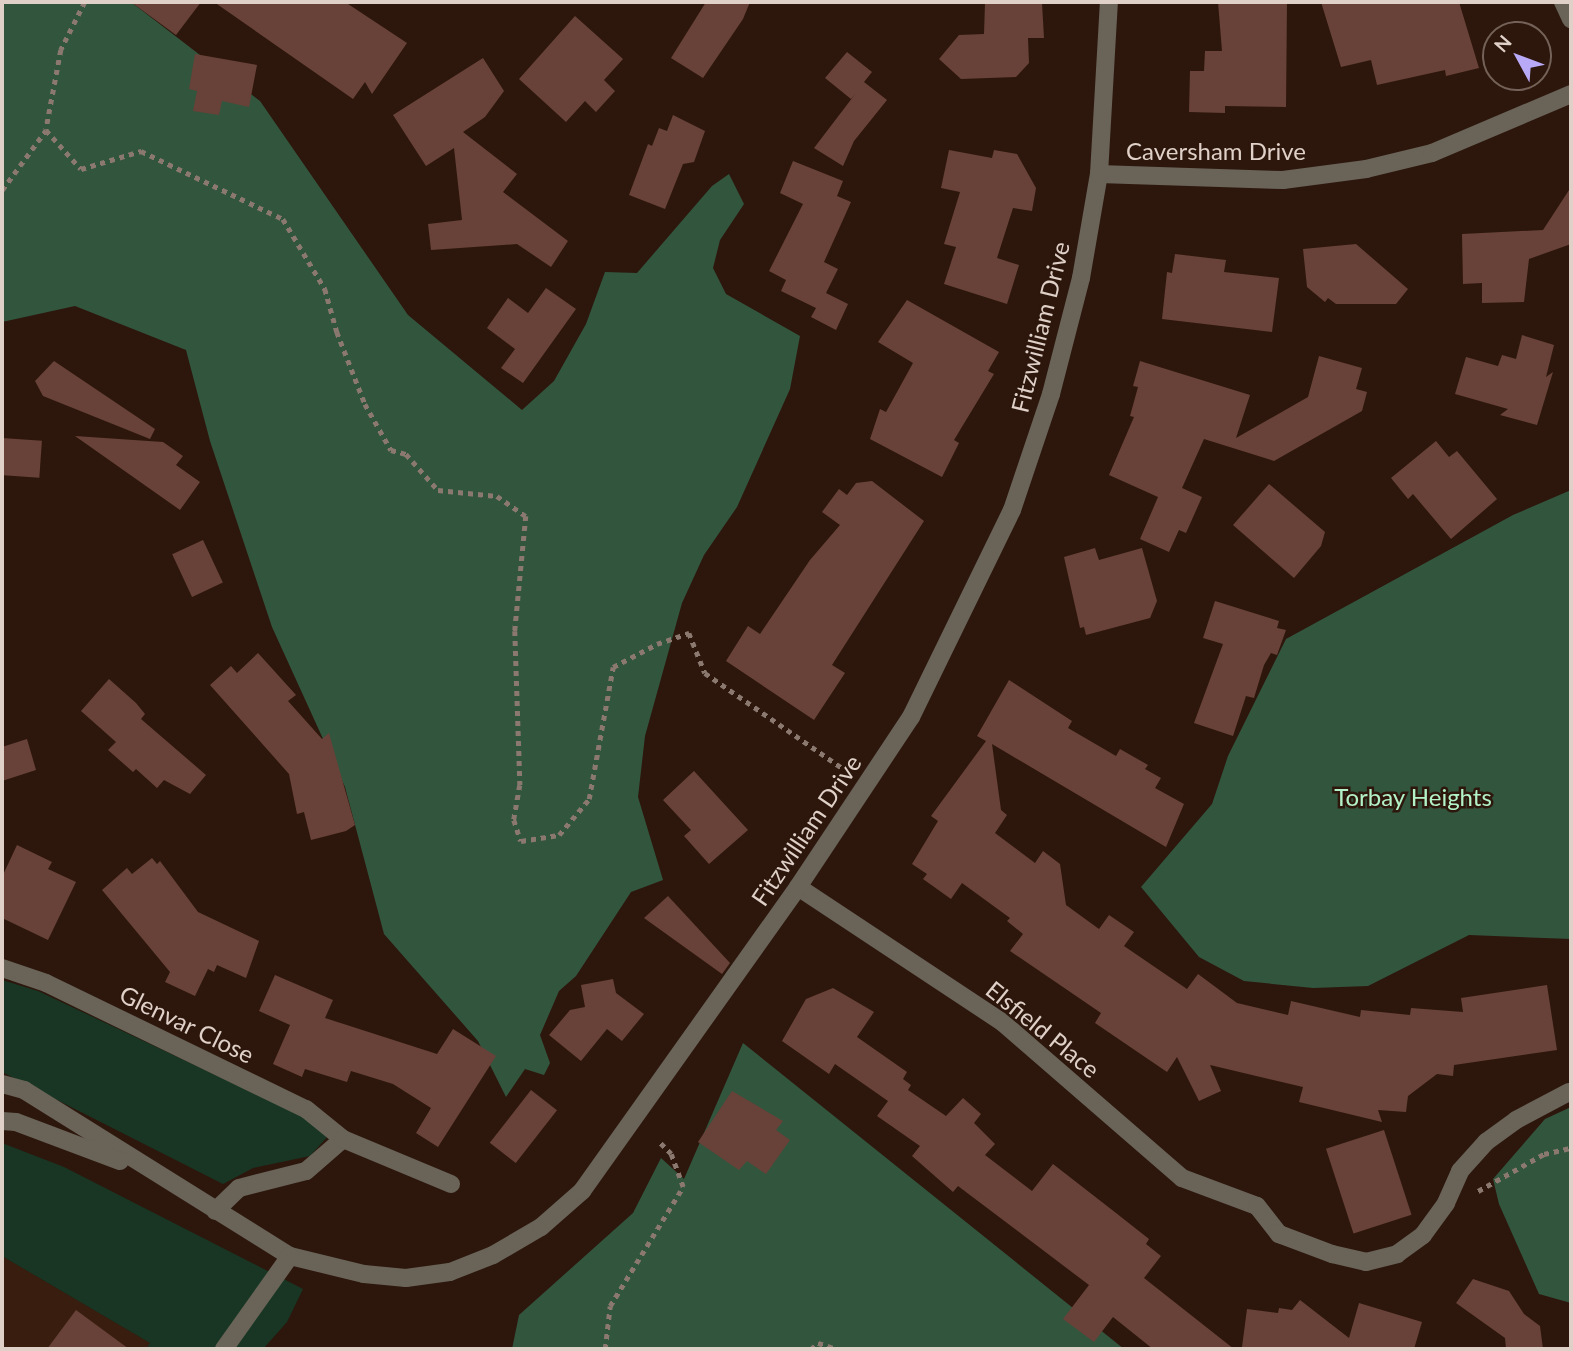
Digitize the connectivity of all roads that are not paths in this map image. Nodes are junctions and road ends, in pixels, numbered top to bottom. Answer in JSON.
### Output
{"nodes":[{"id":1,"x":1109,"y":2,"type":"edge"},
{"id":2,"x":1563,"y":2,"type":"edge"},
{"id":3,"x":1571,"y":19,"type":"edge"},
{"id":4,"x":1571,"y":94,"type":"edge"},
{"id":5,"x":1099,"y":174,"type":"junction"},
{"id":6,"x":798,"y":887,"type":"junction"},
{"id":7,"x":2,"y":968,"type":"edge"},
{"id":8,"x":2,"y":1084,"type":"edge"},
{"id":9,"x":1569,"y":1092,"type":"dead end"},
{"id":10,"x":2,"y":1121,"type":"edge"},
{"id":11,"x":343,"y":1139,"type":"junction"},
{"id":12,"x":153,"y":1174,"type":"junction"},
{"id":13,"x":451,"y":1184,"type":"dead end"},
{"id":14,"x":215,"y":1211,"type":"junction"},
{"id":15,"x":290,"y":1256,"type":"junction"},
{"id":16,"x":224,"y":1349,"type":"edge"}],
"edges":[{"from":1,"to":5,"type":"street","name":"Fitzwilliam Drive"},
{"from":2,"to":3,"type":"street"},
{"from":4,"to":5,"type":"street","name":"Caversham Drive"},
{"from":5,"to":6,"type":"street","name":"Fitzwilliam Drive"},
{"from":6,"to":9,"type":"street","name":"Elsfield Place"},
{"from":6,"to":15,"type":"street","name":"Fitzwilliam Drive"},
{"from":7,"to":11,"type":"street","name":"Glenvar Close"},
{"from":8,"to":12,"type":"street","name":"Fitzwilliam Drive"},
{"from":10,"to":12,"type":"street","name":"Fitzwilliam Drive"},
{"from":11,"to":13,"type":"street","name":"Glenvar Close"},
{"from":11,"to":14,"type":"street"},
{"from":12,"to":14,"type":"street","name":"Fitzwilliam Drive"},
{"from":14,"to":15,"type":"street","name":"Fitzwilliam Drive"},
{"from":15,"to":16,"type":"street"}]}
